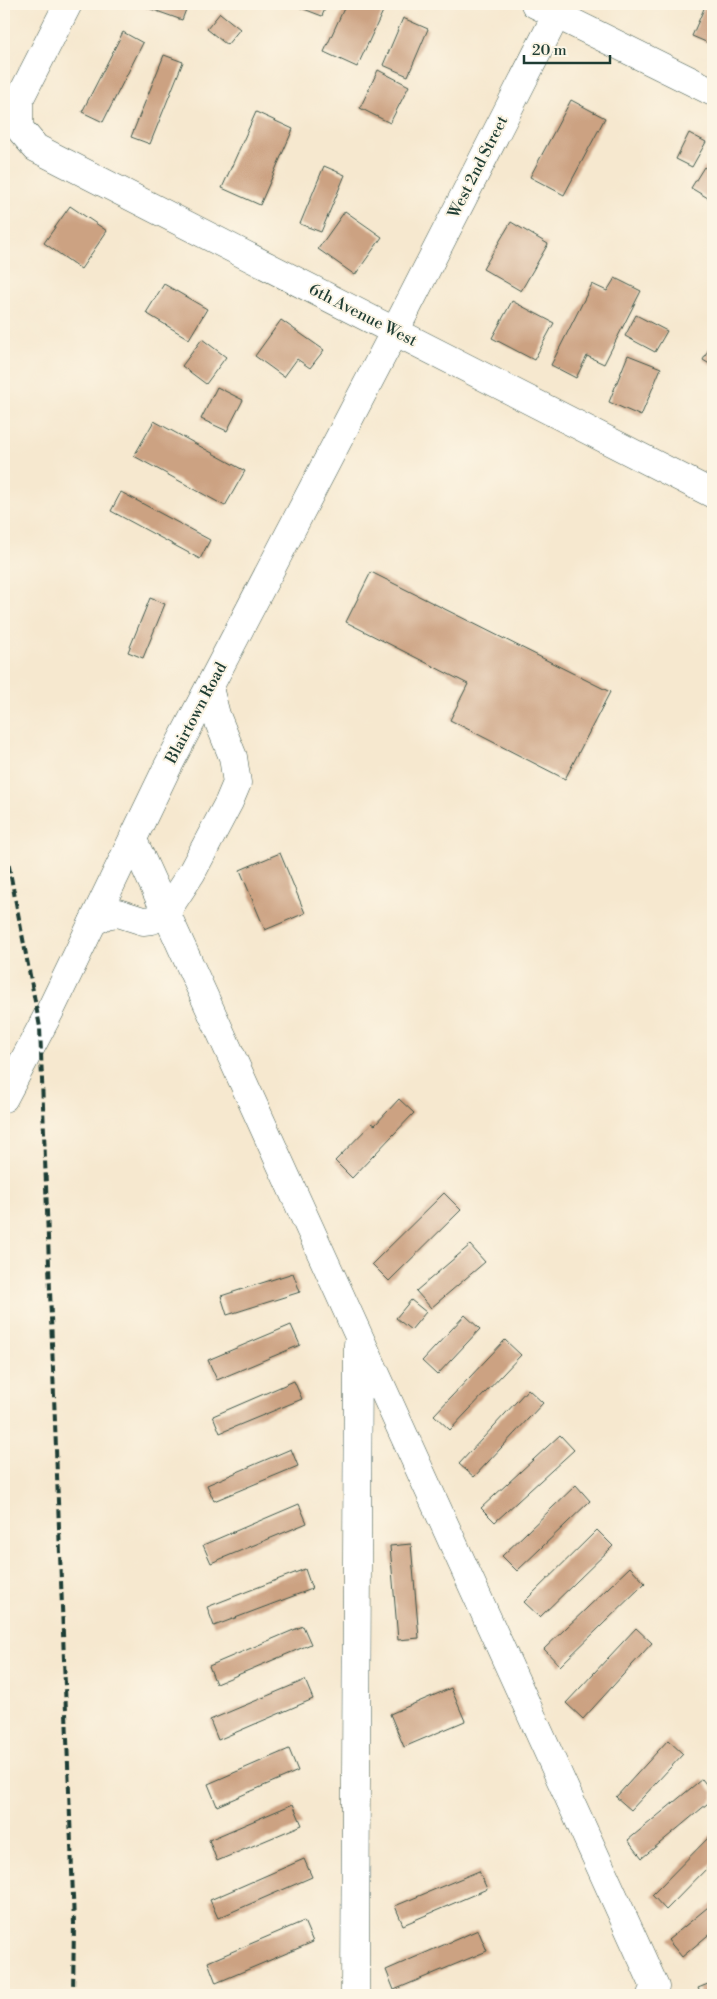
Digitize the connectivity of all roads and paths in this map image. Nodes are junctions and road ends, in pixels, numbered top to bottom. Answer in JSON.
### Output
{"nodes":[{"id":1,"x":68,"y":4,"type":"edge"},
{"id":2,"x":551,"y":7,"type":"edge"},
{"id":3,"x":713,"y":92,"type":"edge"},
{"id":4,"x":395,"y":331,"type":"junction"},
{"id":5,"x":713,"y":494,"type":"edge"},
{"id":6,"x":209,"y":688,"type":"junction"},
{"id":7,"x":133,"y":840,"type":"junction"},
{"id":8,"x":166,"y":912,"type":"junction"},
{"id":9,"x":92,"y":922,"type":"junction"},
{"id":10,"x":4,"y":1098,"type":"edge"},
{"id":11,"x":358,"y":1335,"type":"junction"},
{"id":12,"x":355,"y":1995,"type":"edge"},
{"id":13,"x":651,"y":1995,"type":"edge"}],
"edges":[{"from":1,"to":4,"type":"street","name":"6th Avenue West"},
{"from":2,"to":3,"type":"street"},
{"from":2,"to":4,"type":"street","name":"West 2nd Street"},
{"from":4,"to":5,"type":"street","name":"6th Avenue West"},
{"from":4,"to":6,"type":"street","name":"Blairtown Road"},
{"from":6,"to":7,"type":"street","name":"Blairtown Road"},
{"from":6,"to":8,"type":"street"},
{"from":7,"to":8,"type":"street"},
{"from":7,"to":9,"type":"street","name":"Blairtown Road"},
{"from":8,"to":9,"type":"street"},
{"from":8,"to":11,"type":"street"},
{"from":9,"to":10,"type":"street","name":"Blairtown Road"},
{"from":11,"to":12,"type":"street"},
{"from":11,"to":13,"type":"street"}]}
